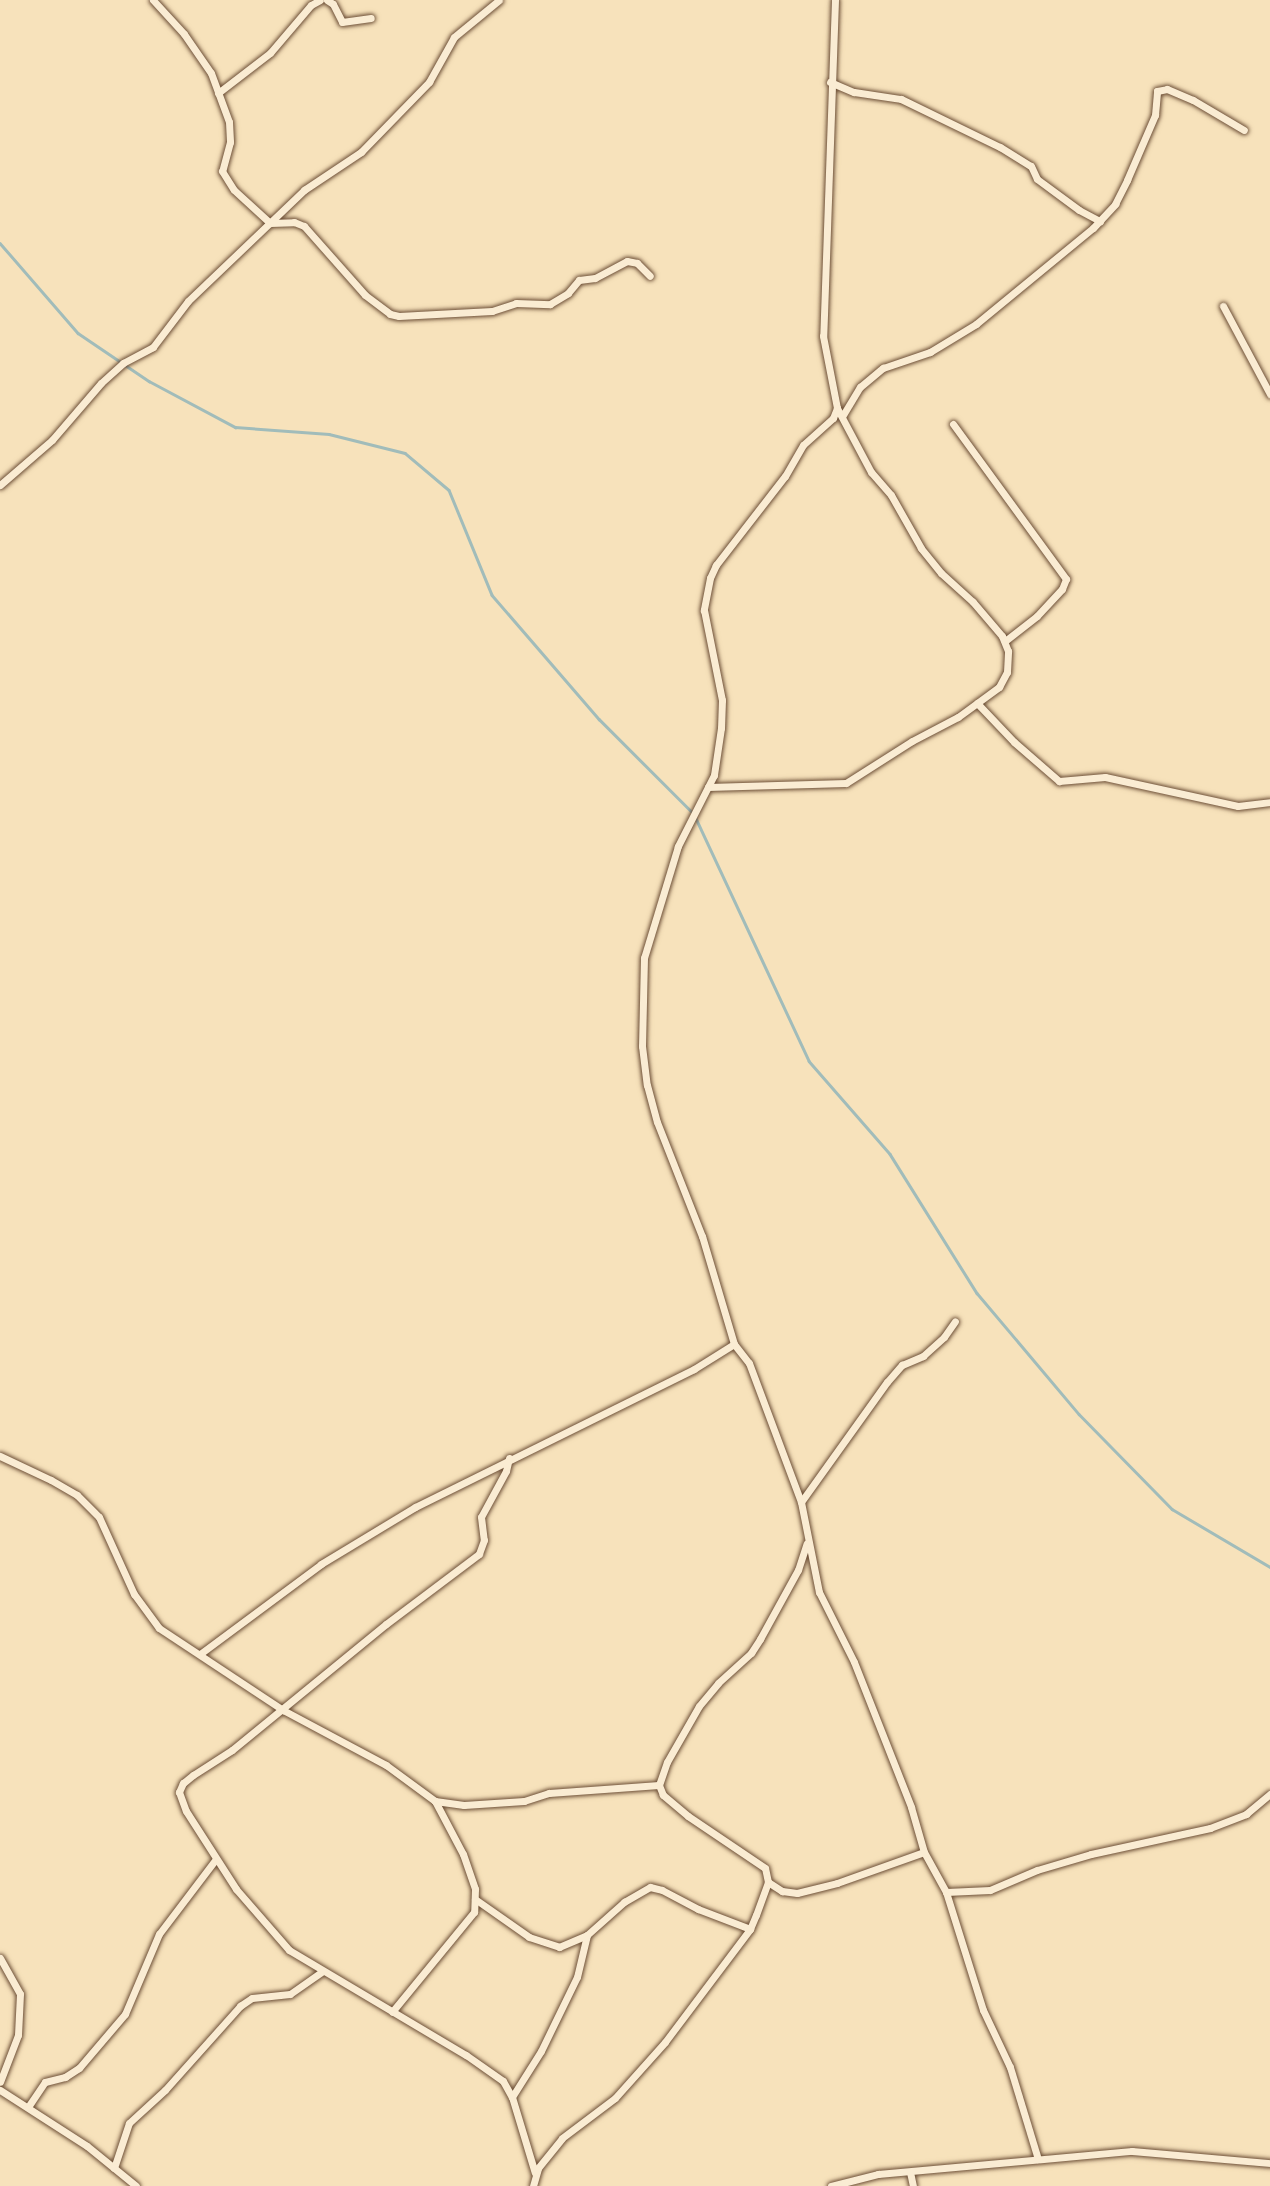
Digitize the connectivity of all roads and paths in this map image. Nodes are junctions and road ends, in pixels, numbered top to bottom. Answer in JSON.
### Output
{"nodes":[{"id":1,"x":153,"y":0,"type":"edge"},
{"id":2,"x":327,"y":0,"type":"edge"},
{"id":3,"x":499,"y":0,"type":"edge"},
{"id":4,"x":835,"y":0,"type":"edge"},
{"id":5,"x":317,"y":1,"type":"edge"},
{"id":6,"x":371,"y":18,"type":"dead end"},
{"id":7,"x":831,"y":82,"type":"junction"},
{"id":8,"x":218,"y":93,"type":"junction"},
{"id":9,"x":1244,"y":130,"type":"dead end"},
{"id":10,"x":1100,"y":221,"type":"junction"},
{"id":11,"x":270,"y":223,"type":"junction"},
{"id":12,"x":650,"y":276,"type":"dead end"},
{"id":13,"x":1223,"y":306,"type":"dead end"},
{"id":14,"x":1270,"y":394,"type":"edge"},
{"id":15,"x":840,"y":412,"type":"junction"},
{"id":16,"x":953,"y":424,"type":"dead end"},
{"id":17,"x":0,"y":485,"type":"edge"},
{"id":18,"x":1005,"y":641,"type":"junction"},
{"id":19,"x":977,"y":703,"type":"junction"},
{"id":20,"x":708,"y":787,"type":"junction"},
{"id":21,"x":1270,"y":802,"type":"edge"},
{"id":22,"x":955,"y":1321,"type":"dead end"},
{"id":23,"x":734,"y":1344,"type":"junction"},
{"id":24,"x":0,"y":1456,"type":"edge"},
{"id":25,"x":509,"y":1458,"type":"junction"},
{"id":26,"x":801,"y":1502,"type":"junction"},
{"id":27,"x":807,"y":1542,"type":"junction"},
{"id":28,"x":200,"y":1654,"type":"junction"},
{"id":29,"x":282,"y":1710,"type":"junction"},
{"id":30,"x":659,"y":1785,"type":"junction"},
{"id":31,"x":1270,"y":1794,"type":"edge"},
{"id":32,"x":435,"y":1801,"type":"junction"},
{"id":33,"x":924,"y":1852,"type":"junction"},
{"id":34,"x":216,"y":1858,"type":"junction"},
{"id":35,"x":768,"y":1882,"type":"junction"},
{"id":36,"x":946,"y":1892,"type":"junction"},
{"id":37,"x":475,"y":1899,"type":"junction"},
{"id":38,"x":750,"y":1929,"type":"junction"},
{"id":39,"x":587,"y":1935,"type":"junction"},
{"id":40,"x":0,"y":1958,"type":"edge"},
{"id":41,"x":322,"y":1972,"type":"junction"},
{"id":42,"x":392,"y":2012,"type":"junction"},
{"id":43,"x":0,"y":2082,"type":"edge"},
{"id":44,"x":0,"y":2090,"type":"edge"},
{"id":45,"x":512,"y":2097,"type":"junction"},
{"id":46,"x":28,"y":2107,"type":"junction"},
{"id":47,"x":1038,"y":2159,"type":"junction"},
{"id":48,"x":1270,"y":2163,"type":"edge"},
{"id":49,"x":114,"y":2168,"type":"junction"},
{"id":50,"x":911,"y":2172,"type":"junction"},
{"id":51,"x":535,"y":2174,"type":"junction"},
{"id":52,"x":136,"y":2186,"type":"edge"},
{"id":53,"x":533,"y":2186,"type":"edge"},
{"id":54,"x":831,"y":2186,"type":"edge"},
{"id":55,"x":913,"y":2186,"type":"edge"}],
"edges":[{"from":1,"to":8,"type":"street"},
{"from":2,"to":6,"type":"street"},
{"from":3,"to":11,"type":"street"},
{"from":4,"to":7,"type":"street"},
{"from":5,"to":8,"type":"street"},
{"from":7,"to":10,"type":"street"},
{"from":7,"to":15,"type":"street"},
{"from":8,"to":11,"type":"street"},
{"from":9,"to":10,"type":"street"},
{"from":10,"to":15,"type":"street"},
{"from":11,"to":12,"type":"street"},
{"from":11,"to":17,"type":"street"},
{"from":13,"to":14,"type":"street"},
{"from":15,"to":18,"type":"street"},
{"from":15,"to":20,"type":"street"},
{"from":16,"to":18,"type":"street"},
{"from":18,"to":19,"type":"street"},
{"from":19,"to":20,"type":"street"},
{"from":19,"to":21,"type":"street"},
{"from":20,"to":23,"type":"street"},
{"from":22,"to":26,"type":"street"},
{"from":23,"to":25,"type":"street"},
{"from":23,"to":26,"type":"street"},
{"from":24,"to":28,"type":"street"},
{"from":25,"to":28,"type":"street"},
{"from":25,"to":29,"type":"street"},
{"from":26,"to":27,"type":"street"},
{"from":27,"to":30,"type":"street"},
{"from":27,"to":33,"type":"street"},
{"from":28,"to":29,"type":"street"},
{"from":29,"to":32,"type":"street"},
{"from":29,"to":34,"type":"street"},
{"from":30,"to":32,"type":"street"},
{"from":30,"to":35,"type":"street"},
{"from":31,"to":36,"type":"street"},
{"from":32,"to":37,"type":"street"},
{"from":33,"to":35,"type":"street"},
{"from":33,"to":36,"type":"street"},
{"from":34,"to":41,"type":"street"},
{"from":34,"to":46,"type":"street"},
{"from":35,"to":38,"type":"street"},
{"from":36,"to":47,"type":"street"},
{"from":37,"to":39,"type":"street"},
{"from":37,"to":42,"type":"street"},
{"from":38,"to":39,"type":"street"},
{"from":38,"to":51,"type":"street"},
{"from":39,"to":45,"type":"street"},
{"from":40,"to":43,"type":"street"},
{"from":41,"to":42,"type":"street"},
{"from":41,"to":49,"type":"street"},
{"from":42,"to":45,"type":"street"},
{"from":44,"to":46,"type":"street"},
{"from":45,"to":51,"type":"street"},
{"from":46,"to":49,"type":"street"},
{"from":47,"to":48,"type":"street"},
{"from":47,"to":50,"type":"street"},
{"from":49,"to":52,"type":"street"},
{"from":50,"to":54,"type":"street"},
{"from":50,"to":55,"type":"street"},
{"from":51,"to":53,"type":"street"}]}
